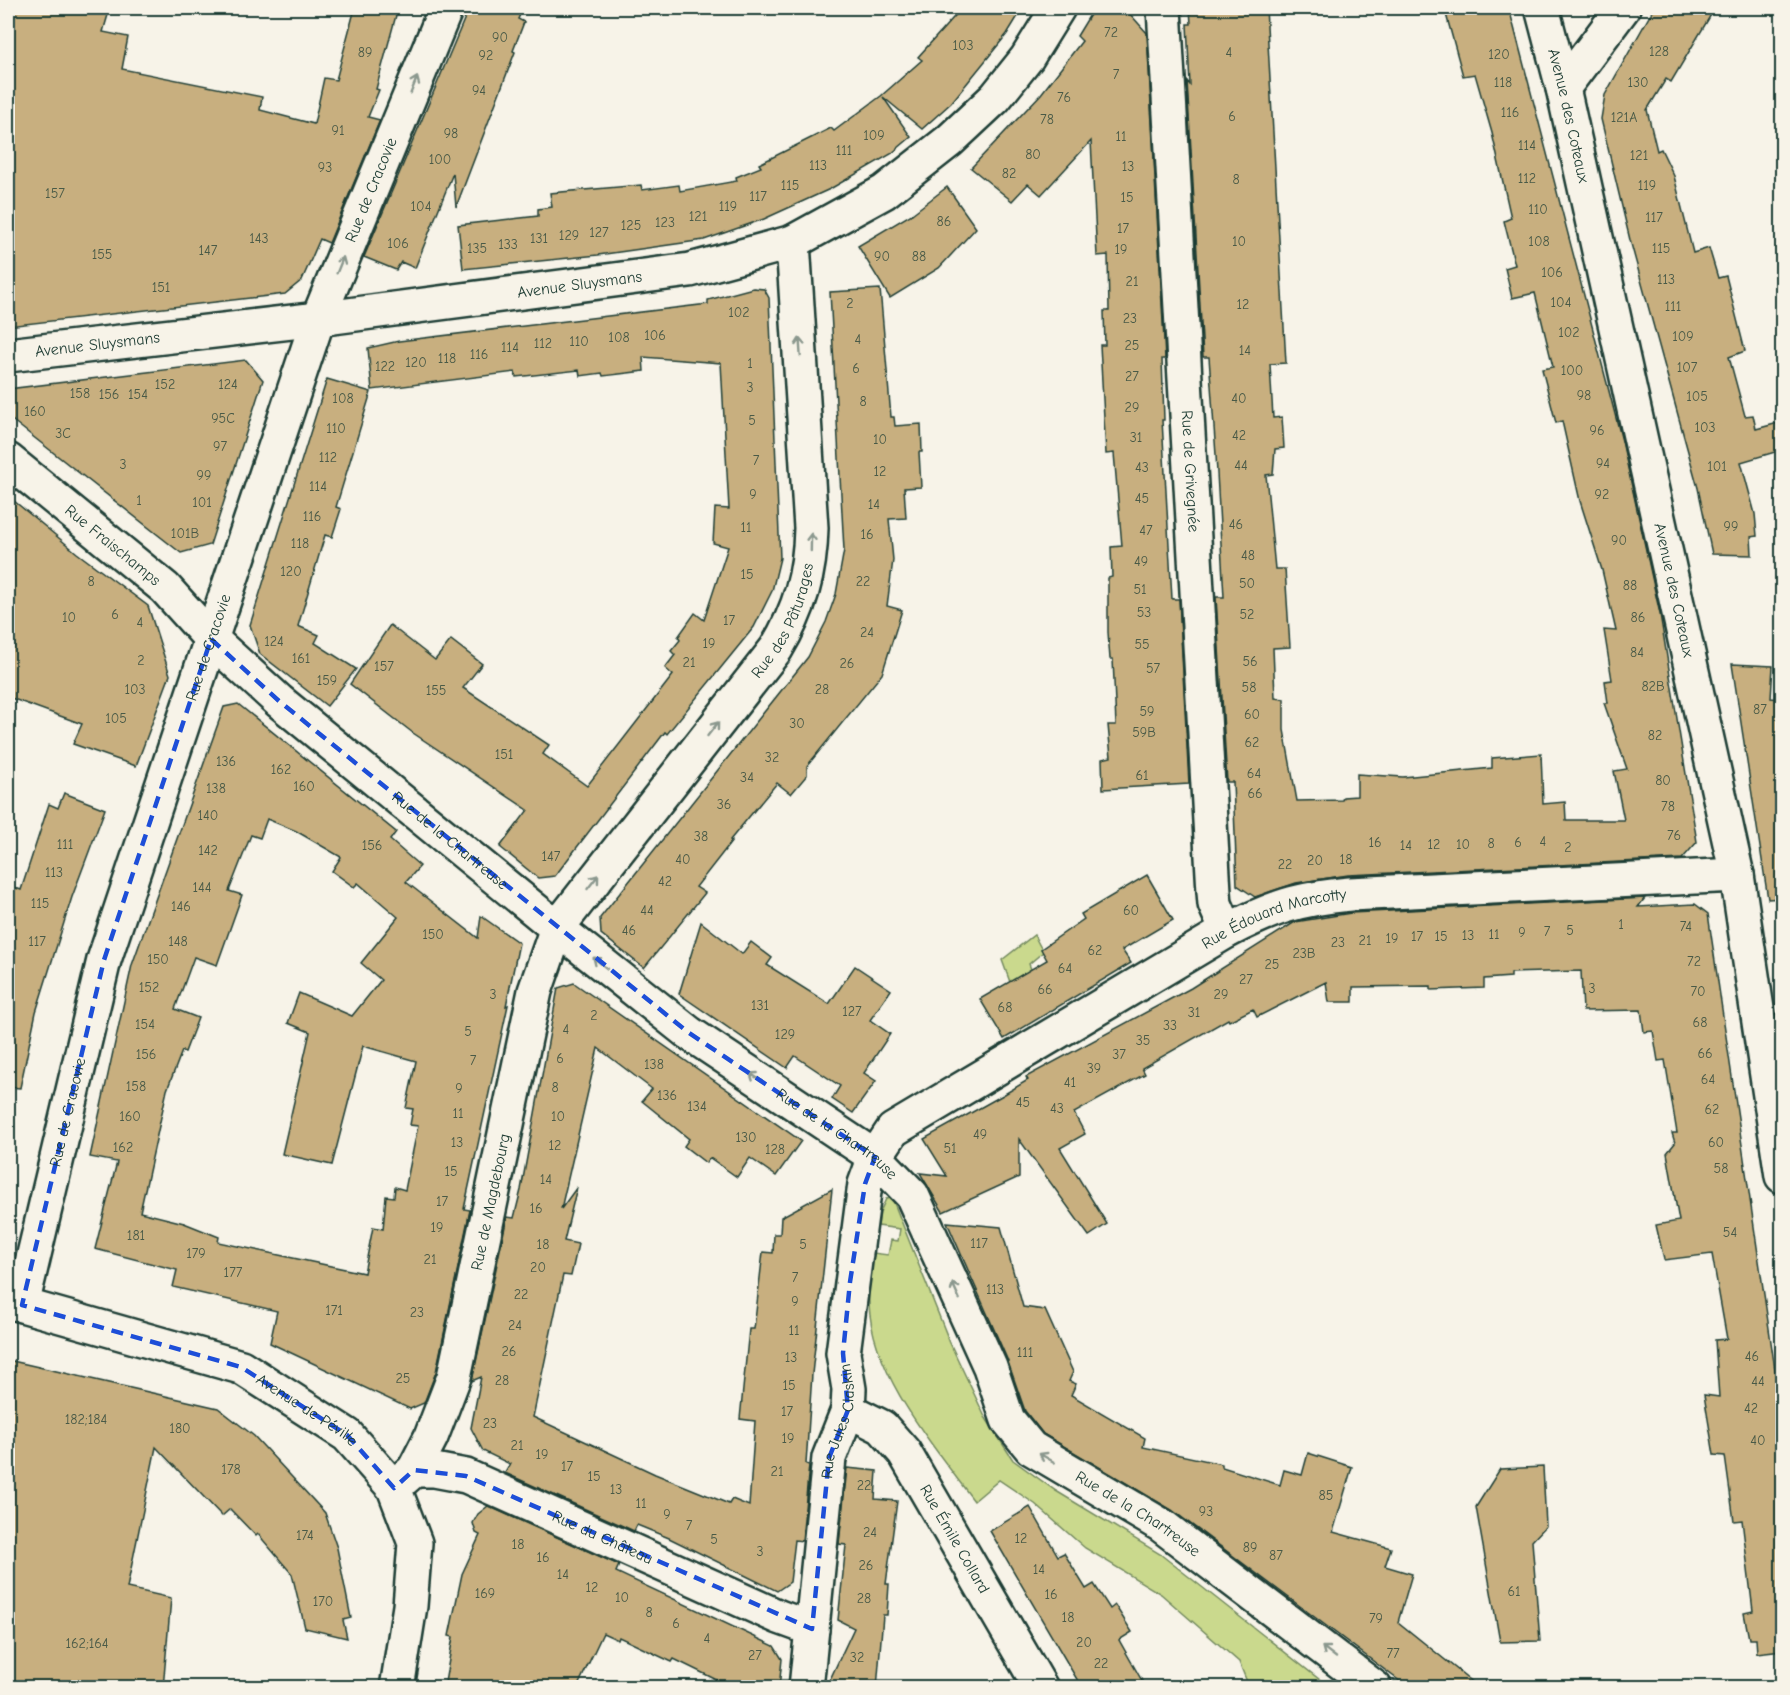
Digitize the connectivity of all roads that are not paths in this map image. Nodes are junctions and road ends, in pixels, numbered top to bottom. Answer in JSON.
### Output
{"nodes":[{"id":1,"x":446,"y":8,"type":"edge"},
{"id":2,"x":1058,"y":8,"type":"edge"},
{"id":3,"x":1164,"y":8,"type":"edge"},
{"id":4,"x":1542,"y":8,"type":"edge"},
{"id":5,"x":1623,"y":8,"type":"edge"},
{"id":6,"x":1563,"y":88,"type":"junction"},
{"id":7,"x":793,"y":242,"type":"junction"},
{"id":8,"x":318,"y":319,"type":"junction"},
{"id":9,"x":8,"y":355,"type":"edge"},
{"id":10,"x":8,"y":460,"type":"edge"},
{"id":11,"x":211,"y":639,"type":"junction"},
{"id":12,"x":1737,"y":875,"type":"junction"},
{"id":13,"x":557,"y":928,"type":"junction"},
{"id":14,"x":1227,"y":931,"type":"junction"},
{"id":15,"x":875,"y":1157,"type":"junction"},
{"id":16,"x":1782,"y":1176,"type":"edge"},
{"id":17,"x":15,"y":1303,"type":"edge"},
{"id":18,"x":848,"y":1410,"type":"junction"},
{"id":19,"x":404,"y":1479,"type":"junction"},
{"id":20,"x":812,"y":1629,"type":"junction"},
{"id":21,"x":398,"y":1688,"type":"edge"},
{"id":22,"x":806,"y":1688,"type":"edge"},
{"id":23,"x":1041,"y":1688,"type":"edge"},
{"id":24,"x":1375,"y":1688,"type":"edge"}],
"edges":[{"from":8,"to":1,"type":"street","name":"Rue de Cracovie","one_way":true},
{"from":2,"to":7,"type":"street","name":"Avenue Sluysmans"},
{"from":3,"to":14,"type":"street","name":"Rue de Grivegnée"},
{"from":4,"to":6,"type":"street","name":"Avenue des Coteaux"},
{"from":5,"to":6,"type":"street"},
{"from":6,"to":12,"type":"street","name":"Avenue des Coteaux"},
{"from":7,"to":8,"type":"street","name":"Avenue Sluysmans"},
{"from":13,"to":7,"type":"street","name":"Rue des Pâturages","one_way":true},
{"from":8,"to":9,"type":"street","name":"Avenue Sluysmans"},
{"from":8,"to":11,"type":"street","name":"Rue de Cracovie"},
{"from":10,"to":11,"type":"street","name":"Rue Fraischamps"},
{"from":11,"to":13,"type":"street","name":"Rue de la Chartreuse"},
{"from":11,"to":17,"type":"street","name":"Rue de Cracovie"},
{"from":12,"to":14,"type":"street","name":"Rue Édouard Marcotty"},
{"from":12,"to":16,"type":"street","name":"Avenue des Coteaux"},
{"from":15,"to":13,"type":"street","name":"Rue de la Chartreuse","one_way":true},
{"from":13,"to":19,"type":"street","name":"Rue de Magdebourg"},
{"from":14,"to":15,"type":"street","name":"Rue Édouard Marcotty"},
{"from":15,"to":18,"type":"street","name":"Rue Jules Claskin"},
{"from":24,"to":15,"type":"street","name":"Rue de la Chartreuse","one_way":true},
{"from":17,"to":19,"type":"street","name":"Avenue de Péville"},
{"from":18,"to":20,"type":"street","name":"Rue Jules Claskin"},
{"from":18,"to":23,"type":"street","name":"Rue Émile Collard"},
{"from":19,"to":20,"type":"street","name":"Rue du Château"},
{"from":19,"to":21,"type":"street","name":"Avenue de Péville"},
{"from":20,"to":22,"type":"street","name":"Rue Jules Claskin"}]}
